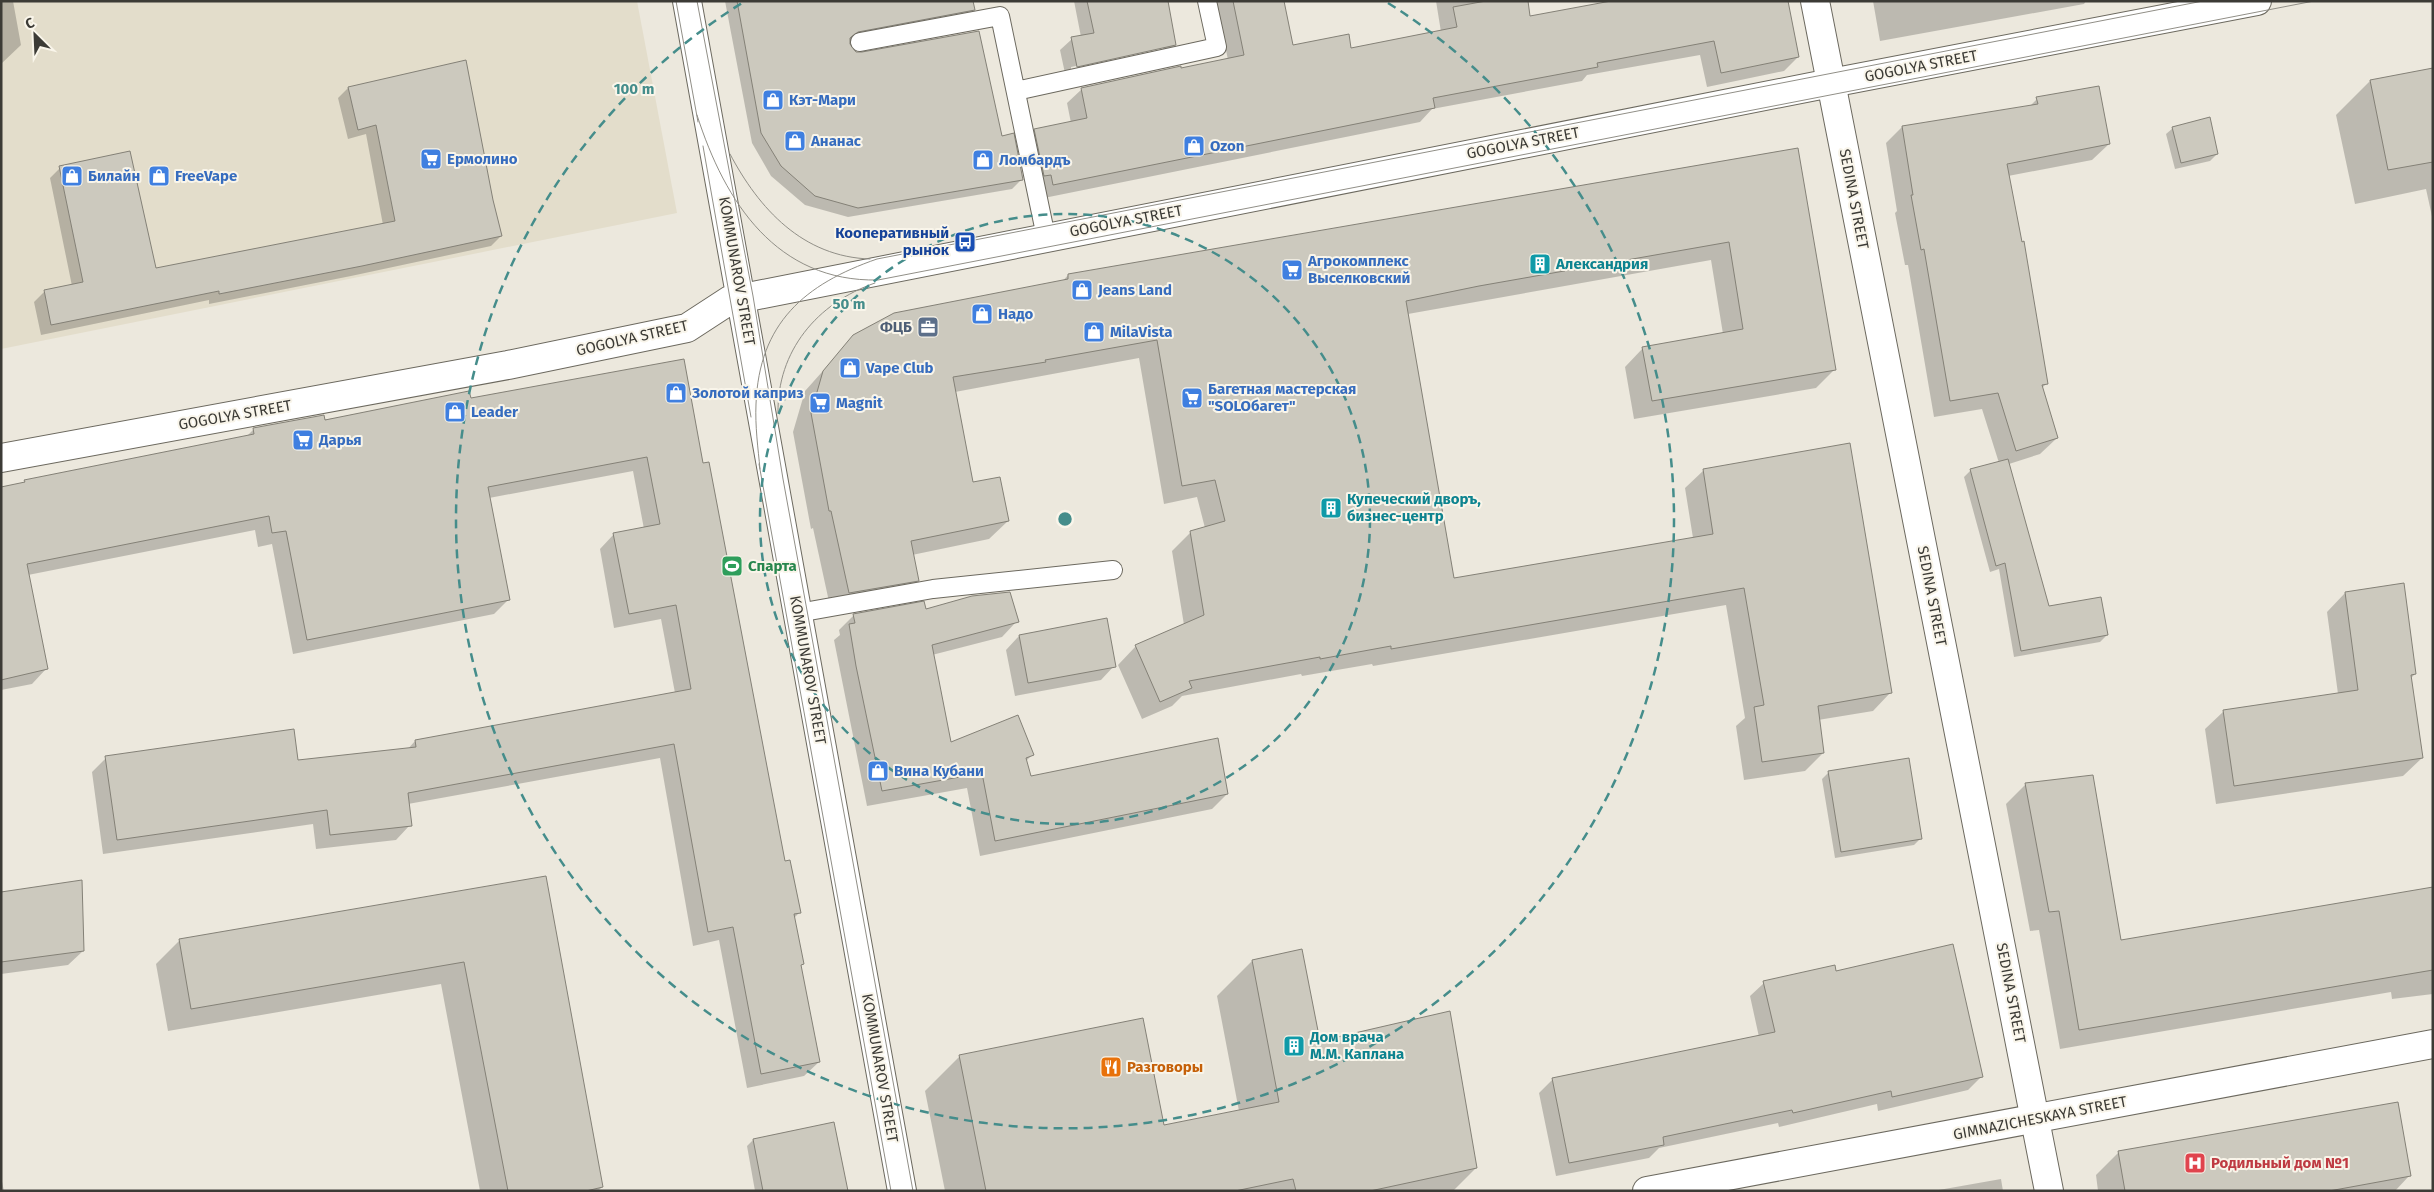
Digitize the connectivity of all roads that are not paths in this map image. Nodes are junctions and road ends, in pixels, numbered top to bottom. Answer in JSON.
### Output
{"nodes":[{"id":1,"x":687,"y":1,"type":"edge"},
{"id":2,"x":1208,"y":1,"type":"edge"},
{"id":3,"x":1815,"y":1,"type":"edge"},
{"id":4,"x":2258,"y":1,"type":"edge"},
{"id":5,"x":860,"y":42,"type":"dead end"},
{"id":6,"x":1831,"y":83,"type":"junction"},
{"id":7,"x":1016,"y":91,"type":"junction"},
{"id":8,"x":1046,"y":237,"type":"junction"},
{"id":9,"x":742,"y":298,"type":"junction"},
{"id":10,"x":1,"y":458,"type":"edge"},
{"id":11,"x":1113,"y":570,"type":"dead end"},
{"id":12,"x":798,"y":613,"type":"junction"},
{"id":13,"x":2433,"y":1044,"type":"edge"},
{"id":14,"x":2036,"y":1119,"type":"junction"},
{"id":15,"x":902,"y":1191,"type":"edge"},
{"id":16,"x":1647,"y":1191,"type":"edge"},
{"id":17,"x":2049,"y":1191,"type":"edge"}],
"edges":[{"from":1,"to":9,"type":"street","name":"KOMMUNAROV STREET"},
{"from":2,"to":7,"type":"lane"},
{"from":3,"to":6,"type":"street","name":"SEDINA STREET"},
{"from":4,"to":6,"type":"street","name":"GOGOLYA STREET"},
{"from":5,"to":7,"type":"lane"},
{"from":6,"to":8,"type":"street","name":"GOGOLYA STREET"},
{"from":6,"to":14,"type":"street","name":"SEDINA STREET"},
{"from":7,"to":8,"type":"lane"},
{"from":8,"to":9,"type":"street","name":"GOGOLYA STREET"},
{"from":9,"to":10,"type":"street","name":"GOGOLYA STREET"},
{"from":9,"to":12,"type":"street","name":"KOMMUNAROV STREET"},
{"from":11,"to":12,"type":"lane"},
{"from":12,"to":15,"type":"street","name":"KOMMUNAROV STREET"},
{"from":13,"to":14,"type":"street","name":"GIMNAZICHESKAYA STREET"},
{"from":14,"to":16,"type":"street","name":"GIMNAZICHESKAYA STREET"},
{"from":14,"to":17,"type":"street","name":"SEDINA STREET"}]}
